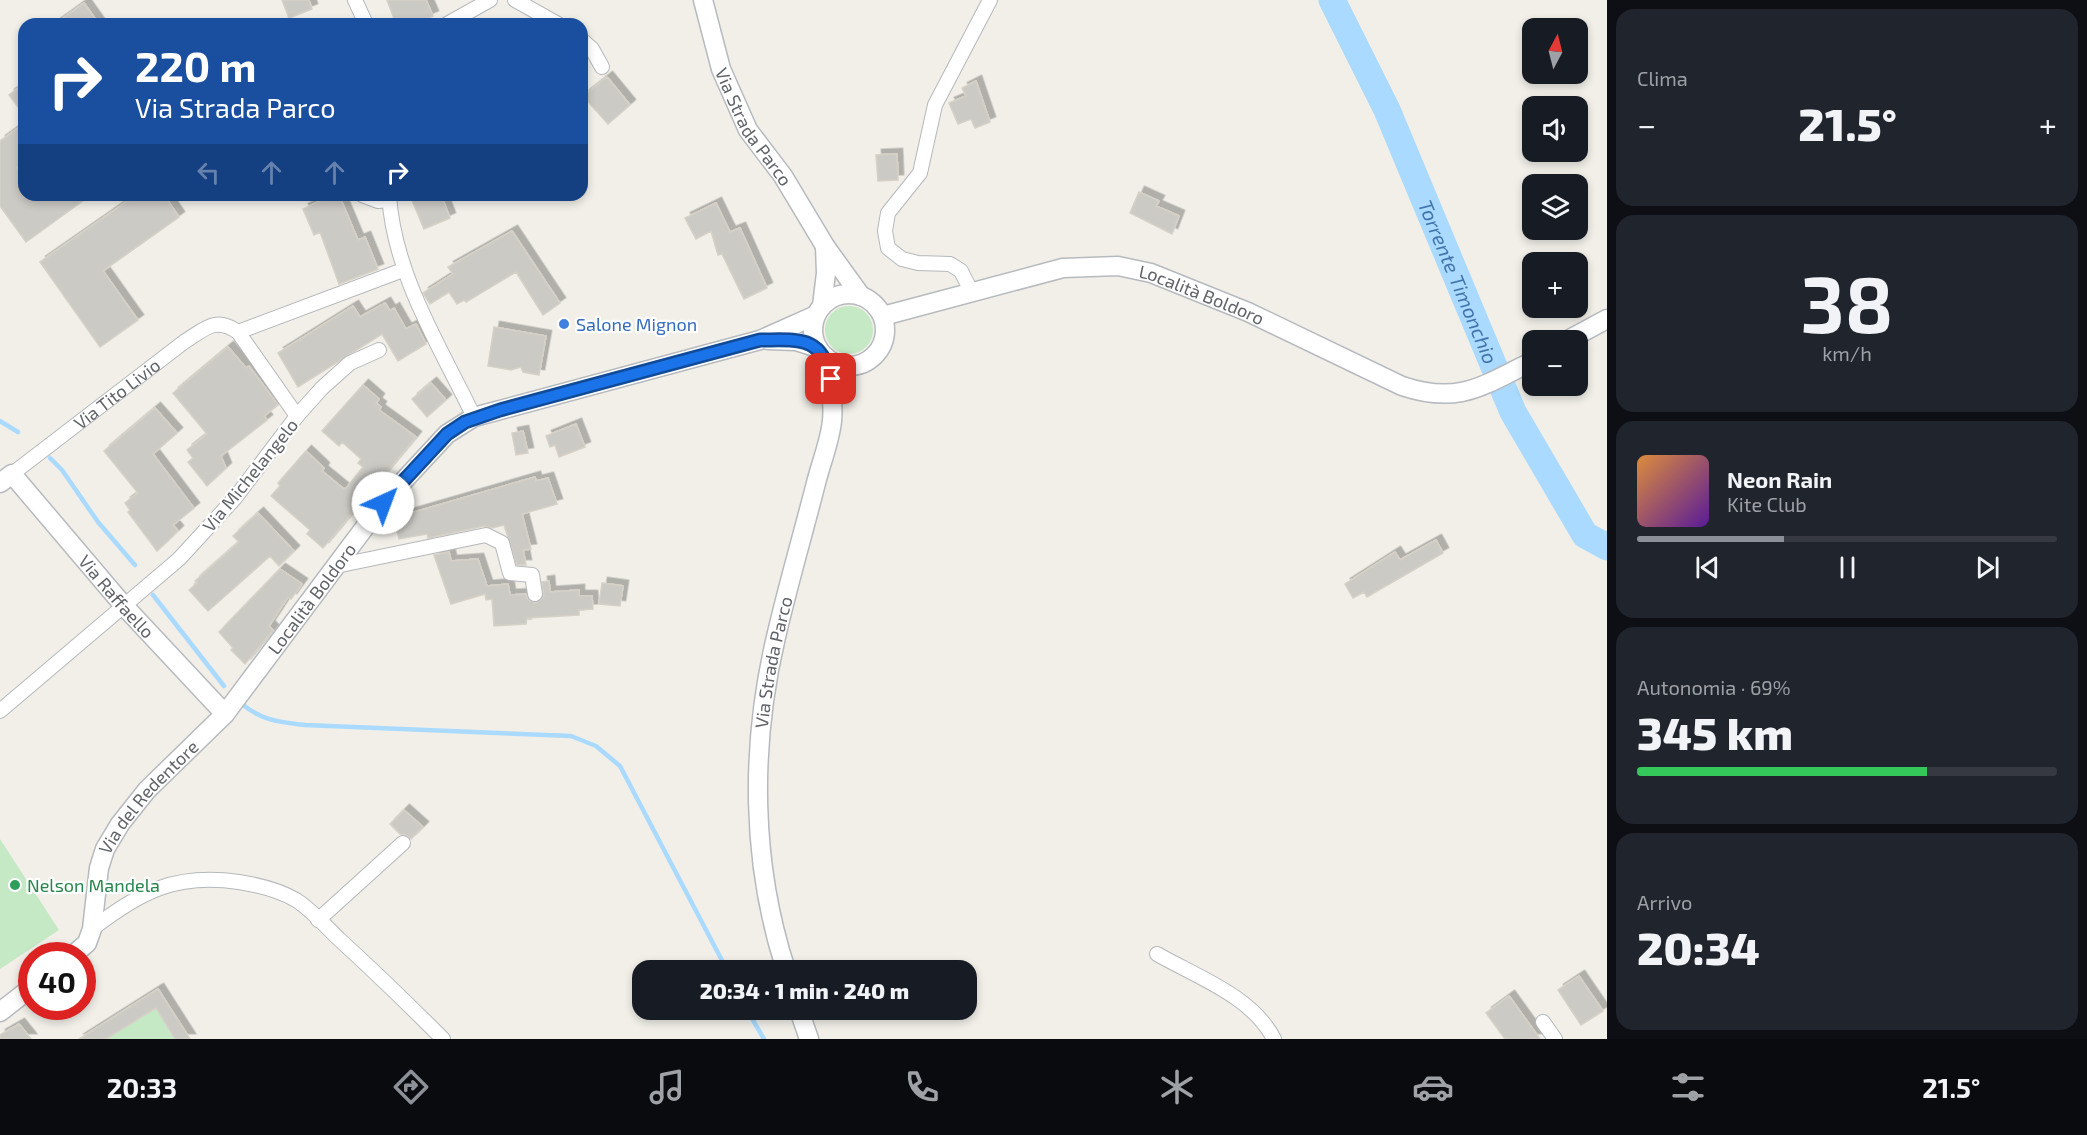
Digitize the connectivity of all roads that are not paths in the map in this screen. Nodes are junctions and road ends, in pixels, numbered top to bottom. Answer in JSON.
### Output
{"nodes":[{"id":1,"x":356,"y":0,"type":"edge"},
{"id":2,"x":490,"y":0,"type":"edge"},
{"id":3,"x":515,"y":0,"type":"edge"},
{"id":4,"x":703,"y":0,"type":"edge"},
{"id":5,"x":990,"y":0,"type":"edge"},
{"id":6,"x":364,"y":18,"type":"edge"},
{"id":7,"x":458,"y":18,"type":"edge"},
{"id":8,"x":547,"y":18,"type":"edge"},
{"id":9,"x":588,"y":45,"type":"edge"},
{"id":10,"x":602,"y":67,"type":"dead end"},
{"id":11,"x":389,"y":201,"type":"edge"},
{"id":12,"x":825,"y":246,"type":"junction"},
{"id":13,"x":403,"y":270,"type":"junction"},
{"id":14,"x":972,"y":293,"type":"junction"},
{"id":15,"x":861,"y":296,"type":"junction"},
{"id":16,"x":819,"y":311,"type":"junction"},
{"id":17,"x":883,"y":316,"type":"junction"},
{"id":18,"x":1607,"y":319,"type":"edge"},
{"id":19,"x":1587,"y":330,"type":"edge"},
{"id":20,"x":238,"y":332,"type":"junction"},
{"id":21,"x":760,"y":340,"type":"junction"},
{"id":22,"x":379,"y":351,"type":"dead end"},
{"id":23,"x":822,"y":352,"type":"junction"},
{"id":24,"x":1522,"y":366,"type":"edge"},
{"id":25,"x":297,"y":416,"type":"junction"},
{"id":26,"x":474,"y":417,"type":"junction"},
{"id":27,"x":6,"y":478,"type":"edge"},
{"id":28,"x":336,"y":566,"type":"junction"},
{"id":29,"x":535,"y":594,"type":"dead end"},
{"id":30,"x":124,"y":606,"type":"junction"},
{"id":31,"x":229,"y":708,"type":"junction"},
{"id":32,"x":0,"y":711,"type":"edge"},
{"id":33,"x":403,"y":843,"type":"dead end"},
{"id":34,"x":318,"y":920,"type":"junction"},
{"id":35,"x":92,"y":929,"type":"junction"},
{"id":36,"x":87,"y":942,"type":"edge"},
{"id":37,"x":1157,"y":954,"type":"dead end"},
{"id":38,"x":783,"y":960,"type":"edge"},
{"id":39,"x":18,"y":998,"type":"edge"},
{"id":40,"x":0,"y":1012,"type":"edge"},
{"id":41,"x":802,"y":1020,"type":"edge"},
{"id":42,"x":1543,"y":1022,"type":"dead end"},
{"id":43,"x":443,"y":1039,"type":"edge"},
{"id":44,"x":809,"y":1039,"type":"edge"},
{"id":45,"x":1274,"y":1039,"type":"edge"},
{"id":46,"x":1555,"y":1039,"type":"edge"}],
"edges":[{"from":1,"to":6,"type":"street"},
{"from":2,"to":7,"type":"street"},
{"from":3,"to":8,"type":"street"},
{"from":4,"to":12,"type":"street","name":"Via Strada Parco"},
{"from":5,"to":14,"type":"street"},
{"from":9,"to":10,"type":"street"},
{"from":11,"to":13,"type":"street"},
{"from":12,"to":15,"type":"street","name":"Via Strada Parco"},
{"from":12,"to":16,"type":"street","name":"Via Strada Parco"},
{"from":13,"to":20,"type":"street"},
{"from":13,"to":26,"type":"street"},
{"from":14,"to":17,"type":"street","name":"Località Boldoro"},
{"from":14,"to":24,"type":"street","name":"Località Boldoro"},
{"from":15,"to":16,"type":"street"},
{"from":15,"to":17,"type":"street"},
{"from":16,"to":21,"type":"street","name":"Località Boldoro"},
{"from":16,"to":23,"type":"street"},
{"from":17,"to":23,"type":"street"},
{"from":18,"to":19,"type":"street"},
{"from":20,"to":25,"type":"street"},
{"from":20,"to":27,"type":"street","name":"Via Tito Livio"},
{"from":21,"to":23,"type":"street","name":"Località Boldoro"},
{"from":21,"to":26,"type":"street","name":"Località Boldoro"},
{"from":22,"to":25,"type":"street","name":"Via Michelangelo"},
{"from":23,"to":38,"type":"street","name":"Via Strada Parco"},
{"from":25,"to":30,"type":"street","name":"Via Michelangelo"},
{"from":26,"to":28,"type":"street","name":"Località Boldoro"},
{"from":27,"to":30,"type":"street","name":"Via Raffaello"},
{"from":28,"to":29,"type":"street"},
{"from":28,"to":31,"type":"street","name":"Località Boldoro"},
{"from":30,"to":31,"type":"street","name":"Via Raffaello"},
{"from":30,"to":32,"type":"street","name":"Via Michelangelo"},
{"from":31,"to":35,"type":"street","name":"Via del Redentore"},
{"from":33,"to":34,"type":"street"},
{"from":34,"to":35,"type":"street"},
{"from":34,"to":43,"type":"street"},
{"from":35,"to":36,"type":"street","name":"Via del Redentore"},
{"from":37,"to":45,"type":"street"},
{"from":39,"to":40,"type":"street"},
{"from":41,"to":44,"type":"street"},
{"from":42,"to":46,"type":"street"}]}
